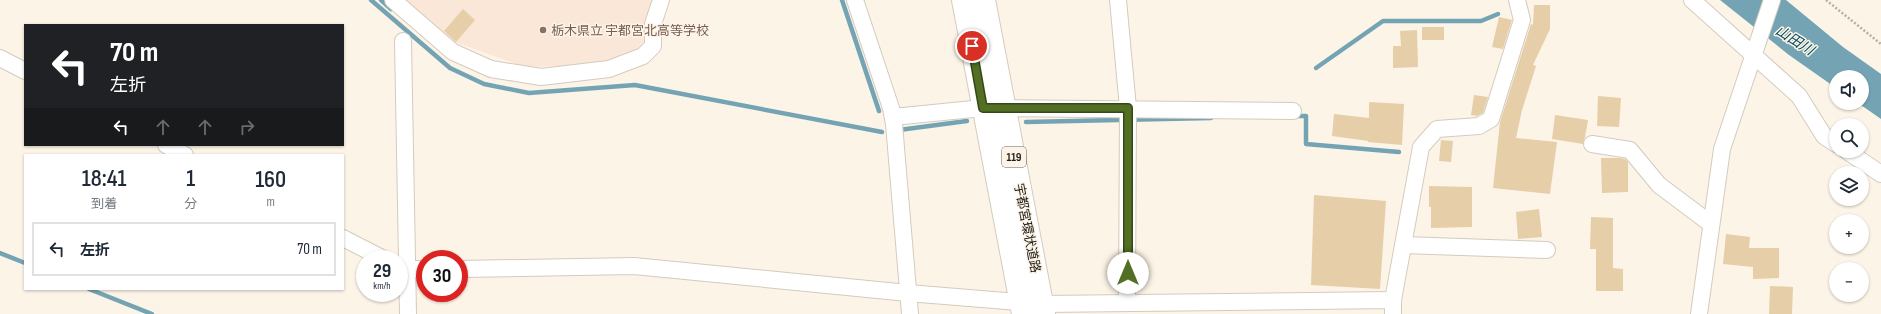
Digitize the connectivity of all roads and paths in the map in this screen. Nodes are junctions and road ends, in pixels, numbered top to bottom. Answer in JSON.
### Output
{"nodes":[{"id":1,"x":393,"y":0,"type":"edge"},
{"id":2,"x":661,"y":0,"type":"edge"},
{"id":3,"x":855,"y":0,"type":"edge"},
{"id":4,"x":963,"y":0,"type":"edge"},
{"id":5,"x":984,"y":0,"type":"edge"},
{"id":6,"x":1118,"y":0,"type":"edge"},
{"id":7,"x":1517,"y":0,"type":"edge"},
{"id":8,"x":1692,"y":0,"type":"edge"},
{"id":9,"x":1772,"y":0,"type":"edge"},
{"id":10,"x":1826,"y":0,"type":"edge"},
{"id":11,"x":403,"y":41,"type":"dead end"},
{"id":12,"x":1881,"y":44,"type":"edge"},
{"id":13,"x":1753,"y":55,"type":"junction"},
{"id":14,"x":0,"y":58,"type":"edge"},
{"id":15,"x":24,"y":70,"type":"edge"},
{"id":16,"x":983,"y":108,"type":"junction"},
{"id":17,"x":1005,"y":108,"type":"junction"},
{"id":18,"x":1128,"y":108,"type":"junction"},
{"id":19,"x":1293,"y":111,"type":"dead end"},
{"id":20,"x":893,"y":117,"type":"junction"},
{"id":21,"x":1829,"y":139,"type":"edge"},
{"id":22,"x":1592,"y":144,"type":"dead end"},
{"id":23,"x":168,"y":146,"type":"edge"},
{"id":24,"x":183,"y":154,"type":"edge"},
{"id":25,"x":1857,"y":158,"type":"edge"},
{"id":26,"x":1881,"y":174,"type":"edge"},
{"id":27,"x":1711,"y":224,"type":"junction"},
{"id":28,"x":344,"y":239,"type":"edge"},
{"id":29,"x":1403,"y":245,"type":"junction"},
{"id":30,"x":366,"y":250,"type":"edge"},
{"id":31,"x":403,"y":250,"type":"edge"},
{"id":32,"x":1547,"y":250,"type":"dead end"},
{"id":33,"x":468,"y":268,"type":"edge"},
{"id":34,"x":908,"y":293,"type":"junction"},
{"id":35,"x":407,"y":302,"type":"edge"},
{"id":36,"x":1127,"y":303,"type":"junction"},
{"id":37,"x":1393,"y":307,"type":"edge"},
{"id":38,"x":1022,"y":308,"type":"edge"},
{"id":39,"x":1196,"y":308,"type":"edge"},
{"id":40,"x":1043,"y":309,"type":"edge"},
{"id":41,"x":408,"y":314,"type":"edge"},
{"id":42,"x":910,"y":314,"type":"edge"},
{"id":43,"x":1699,"y":314,"type":"edge"}],
"edges":[{"from":1,"to":2,"type":"street"},
{"from":3,"to":20,"type":"street"},
{"from":4,"to":16,"type":"highway","name":"宇都宮環状道路","number":"119"},
{"from":5,"to":17,"type":"highway","name":"宇都宮環状道路","number":"119"},
{"from":6,"to":18,"type":"street"},
{"from":7,"to":29,"type":"street"},
{"from":8,"to":13,"type":"street"},
{"from":9,"to":13,"type":"street"},
{"from":10,"to":12,"type":"path"},
{"from":11,"to":31,"type":"street"},
{"from":13,"to":21,"type":"street"},
{"from":13,"to":27,"type":"street"},
{"from":14,"to":15,"type":"street"},
{"from":16,"to":17,"type":"street"},
{"from":16,"to":20,"type":"street"},
{"from":16,"to":38,"type":"highway","name":"宇都宮環状道路","number":"119"},
{"from":17,"to":18,"type":"street"},
{"from":17,"to":40,"type":"highway","name":"宇都宮環状道路","number":"119"},
{"from":18,"to":19,"type":"street"},
{"from":18,"to":36,"type":"street"},
{"from":20,"to":34,"type":"street"},
{"from":22,"to":27,"type":"street"},
{"from":23,"to":24,"type":"street"},
{"from":25,"to":26,"type":"street"},
{"from":27,"to":43,"type":"street"},
{"from":28,"to":30,"type":"street"},
{"from":29,"to":32,"type":"street"},
{"from":29,"to":37,"type":"street"},
{"from":33,"to":34,"type":"street"},
{"from":34,"to":38,"type":"street"},
{"from":34,"to":42,"type":"street"},
{"from":35,"to":41,"type":"street"},
{"from":36,"to":39,"type":"street"},
{"from":36,"to":40,"type":"street"},
{"from":37,"to":39,"type":"street"},
{"from":38,"to":40,"type":"street"}]}
